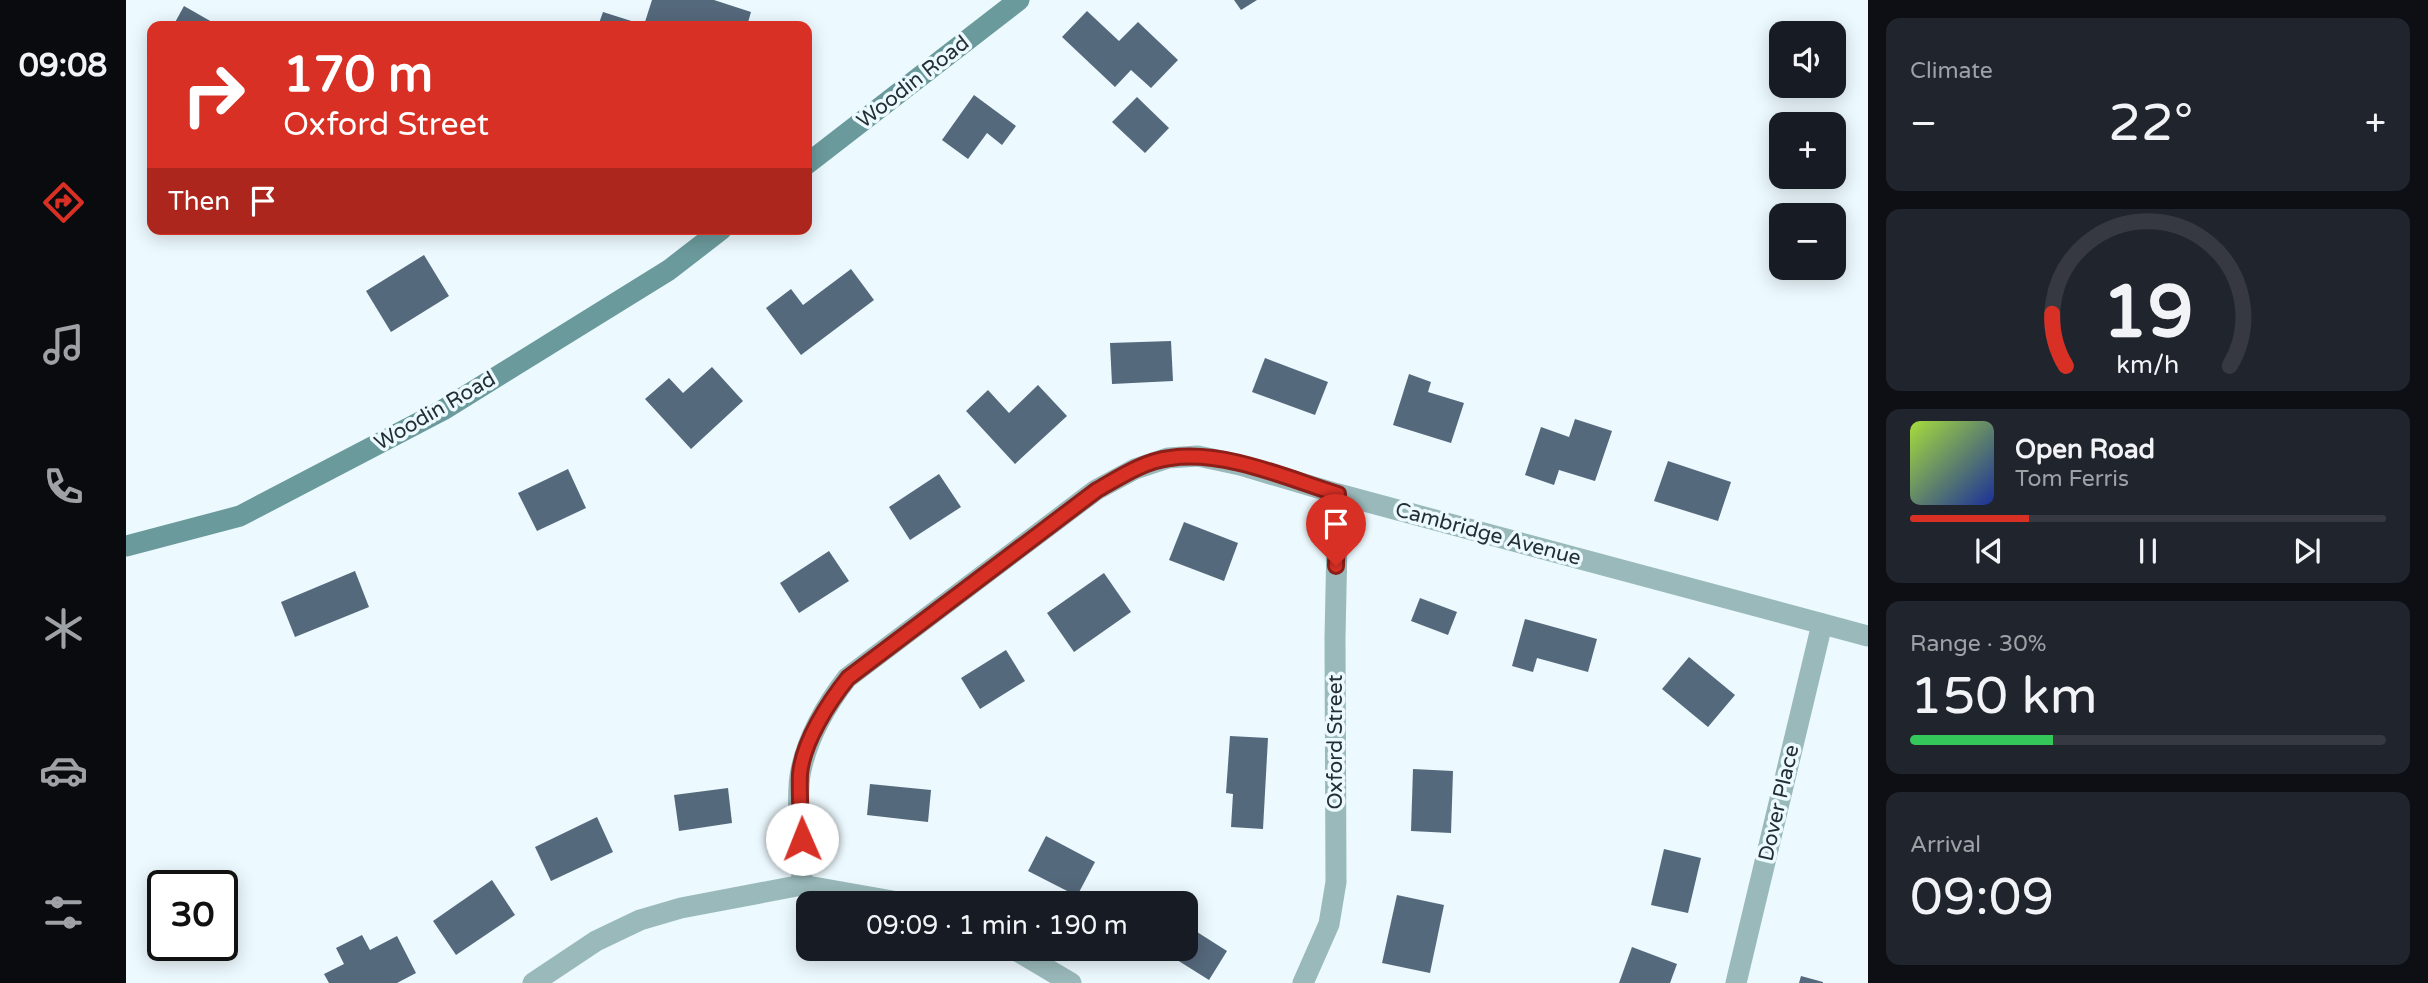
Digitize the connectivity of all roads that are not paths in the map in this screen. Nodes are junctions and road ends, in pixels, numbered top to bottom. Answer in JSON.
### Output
{"nodes":[{"id":1,"x":1019,"y":0,"type":"edge"},
{"id":2,"x":812,"y":160,"type":"edge"},
{"id":3,"x":714,"y":235,"type":"edge"},
{"id":4,"x":1338,"y":494,"type":"junction"},
{"id":5,"x":126,"y":547,"type":"edge"},
{"id":6,"x":1822,"y":624,"type":"junction"},
{"id":7,"x":1868,"y":636,"type":"edge"},
{"id":8,"x":802,"y":885,"type":"junction"},
{"id":9,"x":836,"y":891,"type":"edge"},
{"id":10,"x":1034,"y":961,"type":"edge"},
{"id":11,"x":533,"y":983,"type":"edge"},
{"id":12,"x":1071,"y":983,"type":"edge"},
{"id":13,"x":1303,"y":983,"type":"edge"},
{"id":14,"x":1736,"y":983,"type":"edge"}],
"edges":[{"from":1,"to":2,"type":"street","name":"Woodin Road"},
{"from":3,"to":5,"type":"street","name":"Woodin Road"},
{"from":4,"to":6,"type":"street","name":"Cambridge Avenue"},
{"from":4,"to":8,"type":"street","name":"Cambridge Avenue"},
{"from":4,"to":13,"type":"street","name":"Oxford Street"},
{"from":6,"to":7,"type":"street","name":"Cambridge Avenue"},
{"from":6,"to":14,"type":"street","name":"Dover Place"},
{"from":8,"to":9,"type":"street"},
{"from":8,"to":11,"type":"street"},
{"from":10,"to":12,"type":"street"}]}
